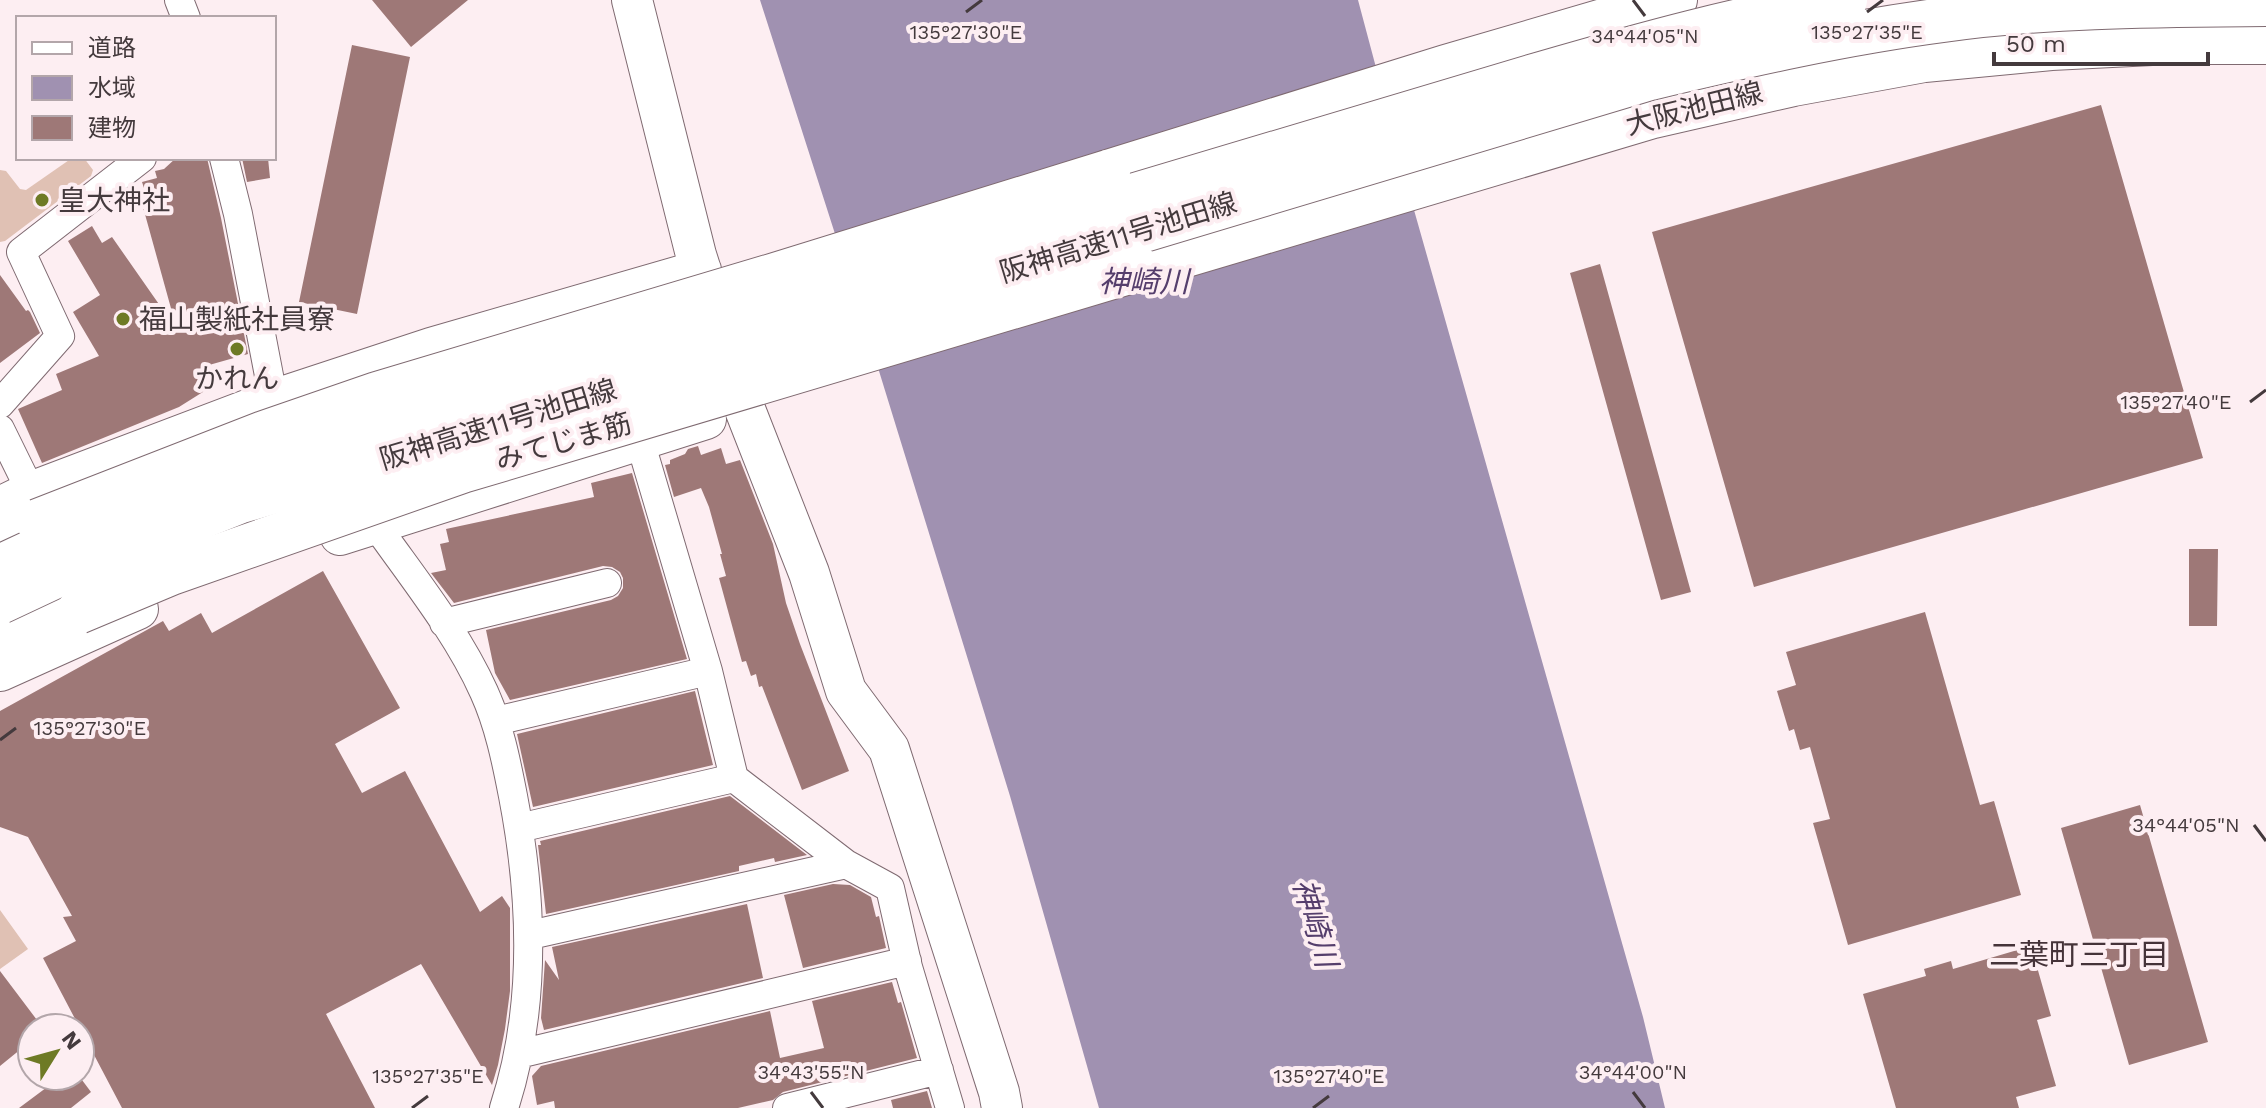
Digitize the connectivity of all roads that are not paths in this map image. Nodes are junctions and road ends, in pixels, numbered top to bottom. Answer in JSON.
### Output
{"nodes":[{"id":1,"x":632,"y":0,"type":"edge"},
{"id":2,"x":1675,"y":0,"type":"edge"},
{"id":3,"x":1845,"y":0,"type":"edge"},
{"id":4,"x":2266,"y":4,"type":"edge"},
{"id":5,"x":2266,"y":42,"type":"edge"},
{"id":6,"x":139,"y":160,"type":"edge"},
{"id":7,"x":224,"y":160,"type":"edge"},
{"id":8,"x":1139,"y":269,"type":"joint"},
{"id":9,"x":701,"y":270,"type":"junction"},
{"id":10,"x":276,"y":399,"type":"junction"},
{"id":11,"x":0,"y":404,"type":"edge"},
{"id":12,"x":744,"y":407,"type":"junction"},
{"id":13,"x":0,"y":429,"type":"edge"},
{"id":14,"x":640,"y":441,"type":"junction"},
{"id":15,"x":17,"y":515,"type":"edge"},
{"id":16,"x":375,"y":524,"type":"junction"},
{"id":17,"x":0,"y":567,"type":"edge"},
{"id":18,"x":607,"y":583,"type":"dead end"},
{"id":19,"x":0,"y":602,"type":"edge"},
{"id":20,"x":444,"y":623,"type":"junction"},
{"id":21,"x":0,"y":648,"type":"edge"},
{"id":22,"x":0,"y":671,"type":"edge"},
{"id":23,"x":708,"y":671,"type":"junction"},
{"id":24,"x":496,"y":721,"type":"junction"},
{"id":25,"x":734,"y":778,"type":"junction"},
{"id":26,"x":519,"y":828,"type":"junction"},
{"id":27,"x":846,"y":864,"type":"junction"},
{"id":28,"x":530,"y":935,"type":"junction"},
{"id":29,"x":907,"y":961,"type":"junction"},
{"id":30,"x":519,"y":1054,"type":"junction"},
{"id":31,"x":939,"y":1070,"type":"junction"},
{"id":32,"x":504,"y":1108,"type":"edge"},
{"id":33,"x":787,"y":1108,"type":"edge"},
{"id":34,"x":950,"y":1108,"type":"edge"},
{"id":35,"x":1002,"y":1108,"type":"edge"}],
"edges":[{"from":1,"to":9,"type":"street"},
{"from":2,"to":15,"type":"main road","bridge":true},
{"from":3,"to":17,"type":"main road","name":"阪神高速11号池田線","bridge":true},
{"from":4,"to":19,"type":"main road","name":"阪神高速11号池田線","bridge":true},
{"from":5,"to":8,"type":"main road","name":"大阪池田線"},
{"from":6,"to":11,"type":"street"},
{"from":7,"to":10,"type":"street"},
{"from":8,"to":21,"type":"main road","name":"みてじま筋","bridge":true},
{"from":9,"to":10,"type":"street"},
{"from":9,"to":12,"type":"street"},
{"from":10,"to":15,"type":"street"},
{"from":10,"to":16,"type":"street"},
{"from":12,"to":14,"type":"street"},
{"from":12,"to":35,"type":"street"},
{"from":13,"to":15,"type":"street"},
{"from":14,"to":16,"type":"street"},
{"from":14,"to":23,"type":"street"},
{"from":16,"to":20,"type":"street"},
{"from":16,"to":22,"type":"street"},
{"from":18,"to":20,"type":"street"},
{"from":20,"to":24,"type":"street"},
{"from":23,"to":24,"type":"street"},
{"from":23,"to":25,"type":"street"},
{"from":24,"to":26,"type":"street"},
{"from":25,"to":26,"type":"street"},
{"from":25,"to":27,"type":"street"},
{"from":26,"to":28,"type":"street"},
{"from":27,"to":28,"type":"street"},
{"from":27,"to":29,"type":"street"},
{"from":28,"to":30,"type":"street"},
{"from":29,"to":30,"type":"street"},
{"from":29,"to":31,"type":"street"},
{"from":30,"to":32,"type":"street"},
{"from":31,"to":33,"type":"street"},
{"from":31,"to":34,"type":"street"}]}
